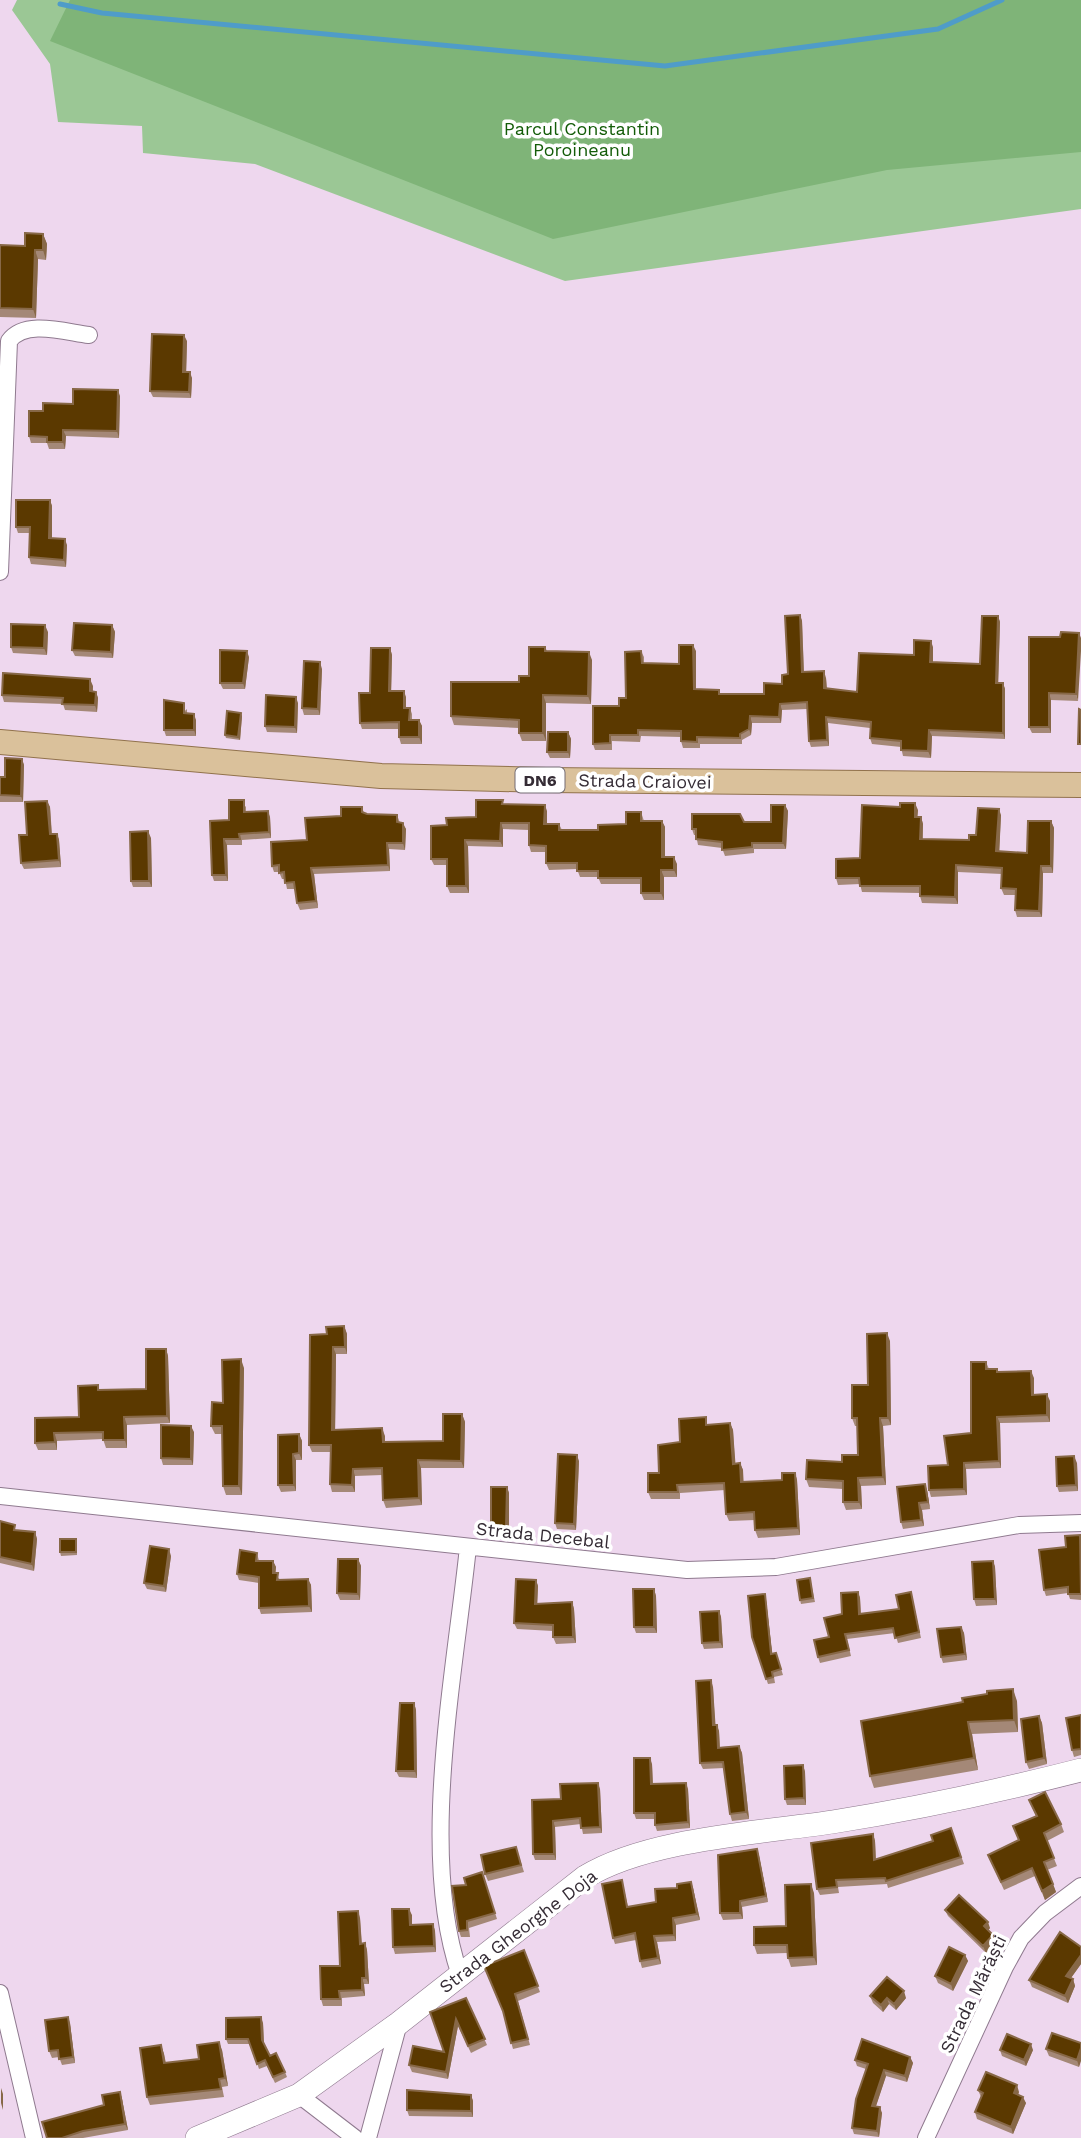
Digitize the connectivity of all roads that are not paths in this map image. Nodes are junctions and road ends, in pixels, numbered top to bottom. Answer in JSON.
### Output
{"nodes":[{"id":1,"x":89,"y":335,"type":"dead end"},
{"id":2,"x":0,"y":572,"type":"edge"},
{"id":3,"x":0,"y":742,"type":"edge"},
{"id":4,"x":1081,"y":785,"type":"edge"},
{"id":5,"x":0,"y":1496,"type":"edge"},
{"id":6,"x":1081,"y":1523,"type":"edge"},
{"id":7,"x":468,"y":1547,"type":"junction"},
{"id":8,"x":1081,"y":1770,"type":"edge"},
{"id":9,"x":1081,"y":1886,"type":"edge"},
{"id":10,"x":460,"y":1975,"type":"junction"},
{"id":11,"x":0,"y":1993,"type":"edge"},
{"id":12,"x":399,"y":2023,"type":"junction"},
{"id":13,"x":299,"y":2095,"type":"junction"},
{"id":14,"x":34,"y":2138,"type":"edge"},
{"id":15,"x":197,"y":2138,"type":"edge"},
{"id":16,"x":355,"y":2138,"type":"edge"},
{"id":17,"x":368,"y":2138,"type":"edge"},
{"id":18,"x":926,"y":2138,"type":"edge"}],
"edges":[{"from":1,"to":2,"type":"street"},
{"from":3,"to":4,"type":"main road","name":"Strada Craiovei","number":"DN6"},
{"from":5,"to":7,"type":"street","name":"Strada Decebal"},
{"from":6,"to":7,"type":"street","name":"Strada Decebal"},
{"from":7,"to":10,"type":"street"},
{"from":8,"to":10,"type":"street","name":"Strada Gheorghe Doja"},
{"from":9,"to":18,"type":"street","name":"Strada Mărăști"},
{"from":10,"to":12,"type":"street","name":"Strada Gheorghe Doja"},
{"from":11,"to":14,"type":"street"},
{"from":12,"to":13,"type":"street","name":"Strada Gheorghe Doja"},
{"from":12,"to":17,"type":"street"},
{"from":13,"to":15,"type":"street","name":"Strada Gheorghe Doja"},
{"from":13,"to":16,"type":"street"}]}
